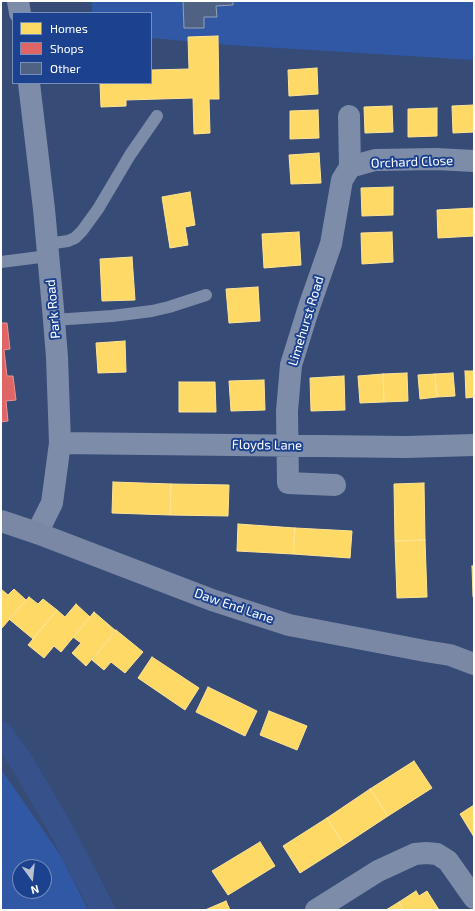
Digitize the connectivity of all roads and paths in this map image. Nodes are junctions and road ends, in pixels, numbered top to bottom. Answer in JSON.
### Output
{"nodes":[{"id":1,"x":18,"y":1,"type":"edge"},
{"id":2,"x":20,"y":12,"type":"edge"},
{"id":3,"x":28,"y":84,"type":"edge"},
{"id":4,"x":157,"y":116,"type":"dead end"},
{"id":5,"x":349,"y":116,"type":"dead end"},
{"id":6,"x":474,"y":161,"type":"edge"},
{"id":7,"x":350,"y":166,"type":"junction"},
{"id":8,"x":48,"y":250,"type":"junction"},
{"id":9,"x":1,"y":262,"type":"edge"},
{"id":10,"x":206,"y":294,"type":"dead end"},
{"id":11,"x":54,"y":320,"type":"junction"},
{"id":12,"x":60,"y":443,"type":"junction"},
{"id":13,"x":474,"y":445,"type":"edge"},
{"id":14,"x":288,"y":446,"type":"junction"},
{"id":15,"x":335,"y":485,"type":"dead end"},
{"id":16,"x":1,"y":521,"type":"edge"},
{"id":17,"x":37,"y":533,"type":"junction"},
{"id":18,"x":474,"y":664,"type":"edge"},
{"id":19,"x":474,"y":898,"type":"edge"},
{"id":20,"x":316,"y":910,"type":"edge"}],
"edges":[{"from":1,"to":2,"type":"street"},
{"from":3,"to":8,"type":"street","name":"Park Road"},
{"from":4,"to":8,"type":"lane"},
{"from":5,"to":7,"type":"street","name":"Limehurst Road"},
{"from":6,"to":7,"type":"street","name":"Orchard Close"},
{"from":7,"to":14,"type":"street","name":"Limehurst Road"},
{"from":8,"to":9,"type":"lane"},
{"from":8,"to":11,"type":"street","name":"Park Road"},
{"from":10,"to":11,"type":"lane"},
{"from":11,"to":12,"type":"street","name":"Park Road"},
{"from":12,"to":14,"type":"street","name":"Floyds Lane"},
{"from":12,"to":17,"type":"street","name":"Park Road"},
{"from":13,"to":14,"type":"street","name":"Floyds Lane"},
{"from":14,"to":15,"type":"street","name":"Limehurst Road"},
{"from":16,"to":17,"type":"main road","name":"Daw End Lane"},
{"from":17,"to":18,"type":"main road","name":"Daw End Lane"},
{"from":19,"to":20,"type":"street"}]}
